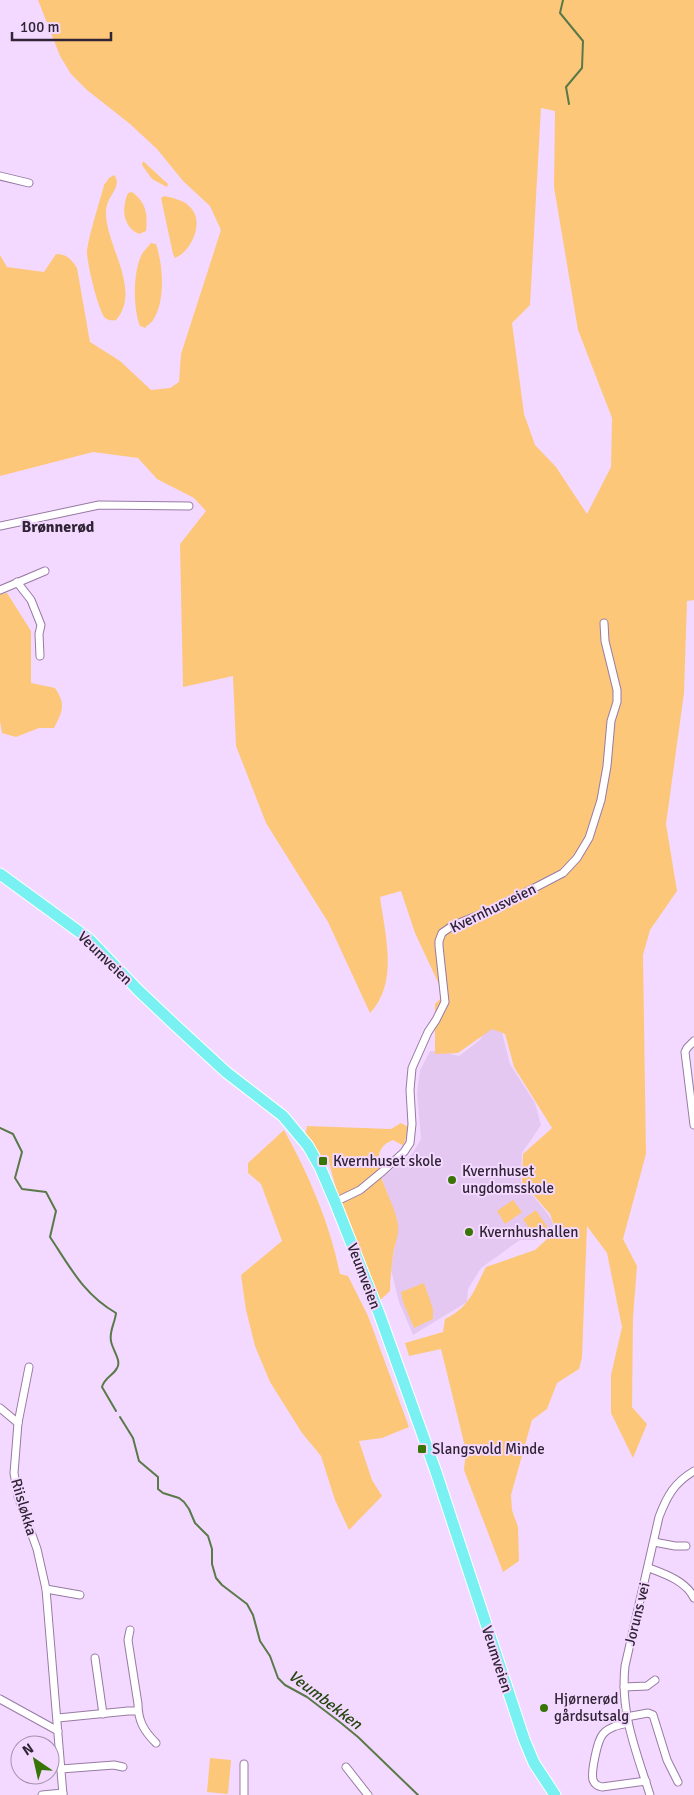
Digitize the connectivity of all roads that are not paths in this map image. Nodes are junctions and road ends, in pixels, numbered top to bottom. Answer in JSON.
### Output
{"nodes":[{"id":1,"x":0,"y":176,"type":"edge"},
{"id":2,"x":29,"y":183,"type":"dead end"},
{"id":3,"x":189,"y":506,"type":"dead end"},
{"id":4,"x":0,"y":526,"type":"edge"},
{"id":5,"x":45,"y":571,"type":"dead end"},
{"id":6,"x":17,"y":582,"type":"junction"},
{"id":7,"x":0,"y":590,"type":"edge"},
{"id":8,"x":604,"y":623,"type":"dead end"},
{"id":9,"x":40,"y":656,"type":"dead end"},
{"id":10,"x":0,"y":874,"type":"edge"},
{"id":11,"x":694,"y":1042,"type":"edge"},
{"id":12,"x":694,"y":1125,"type":"edge"},
{"id":13,"x":336,"y":1202,"type":"junction"},
{"id":14,"x":29,"y":1367,"type":"dead end"},
{"id":15,"x":0,"y":1408,"type":"edge"},
{"id":16,"x":18,"y":1423,"type":"junction"},
{"id":17,"x":694,"y":1471,"type":"edge"},
{"id":18,"x":654,"y":1542,"type":"junction"},
{"id":19,"x":686,"y":1546,"type":"dead end"},
{"id":20,"x":648,"y":1568,"type":"junction"},
{"id":21,"x":46,"y":1589,"type":"junction"},
{"id":22,"x":80,"y":1596,"type":"dead end"},
{"id":23,"x":694,"y":1598,"type":"edge"},
{"id":24,"x":130,"y":1630,"type":"dead end"},
{"id":25,"x":95,"y":1658,"type":"dead end"},
{"id":26,"x":655,"y":1680,"type":"dead end"},
{"id":27,"x":624,"y":1687,"type":"junction"},
{"id":28,"x":0,"y":1699,"type":"edge"},
{"id":29,"x":137,"y":1712,"type":"junction"},
{"id":30,"x":103,"y":1714,"type":"junction"},
{"id":31,"x":58,"y":1718,"type":"junction"},
{"id":32,"x":627,"y":1720,"type":"junction"},
{"id":33,"x":58,"y":1731,"type":"junction"},
{"id":34,"x":156,"y":1743,"type":"dead end"},
{"id":35,"x":244,"y":1764,"type":"dead end"},
{"id":36,"x":123,"y":1767,"type":"dead end"},
{"id":37,"x":346,"y":1767,"type":"dead end"},
{"id":38,"x":61,"y":1769,"type":"junction"},
{"id":39,"x":646,"y":1781,"type":"junction"},
{"id":40,"x":678,"y":1782,"type":"dead end"},
{"id":41,"x":63,"y":1794,"type":"edge"},
{"id":42,"x":42,"y":1795,"type":"edge"},
{"id":43,"x":244,"y":1795,"type":"edge"},
{"id":44,"x":368,"y":1795,"type":"edge"},
{"id":45,"x":556,"y":1795,"type":"edge"},
{"id":46,"x":650,"y":1795,"type":"edge"}],
"edges":[{"from":1,"to":2,"type":"street"},
{"from":3,"to":4,"type":"street"},
{"from":5,"to":6,"type":"street"},
{"from":6,"to":7,"type":"street"},
{"from":6,"to":9,"type":"street"},
{"from":8,"to":13,"type":"street","name":"Kvernhusveien"},
{"from":10,"to":13,"type":"main road","name":"Veumveien"},
{"from":11,"to":12,"type":"street"},
{"from":13,"to":45,"type":"main road","name":"Veumveien"},
{"from":14,"to":16,"type":"street","name":"Riisløkka"},
{"from":15,"to":16,"type":"street"},
{"from":16,"to":21,"type":"street","name":"Riisløkka"},
{"from":17,"to":18,"type":"street","name":"Joruns vei"},
{"from":18,"to":19,"type":"street"},
{"from":18,"to":20,"type":"street","name":"Joruns vei"},
{"from":20,"to":23,"type":"street"},
{"from":20,"to":27,"type":"street","name":"Joruns vei"},
{"from":21,"to":22,"type":"street"},
{"from":21,"to":31,"type":"street","name":"Riisløkka"},
{"from":24,"to":29,"type":"street"},
{"from":25,"to":30,"type":"street"},
{"from":26,"to":27,"type":"street"},
{"from":27,"to":32,"type":"street","name":"Joruns vei"},
{"from":28,"to":33,"type":"street"},
{"from":29,"to":30,"type":"street"},
{"from":29,"to":34,"type":"street"},
{"from":30,"to":31,"type":"street"},
{"from":31,"to":33,"type":"street","name":"Riisløkka"},
{"from":32,"to":39,"type":"street","name":"Joruns vei"},
{"from":32,"to":39,"type":"street"},
{"from":32,"to":40,"type":"street"},
{"from":33,"to":38,"type":"street","name":"Riisløkka"},
{"from":35,"to":43,"type":"street"},
{"from":36,"to":38,"type":"street"},
{"from":37,"to":44,"type":"street"},
{"from":38,"to":41,"type":"street","name":"Riisløkka"},
{"from":39,"to":46,"type":"street","name":"Joruns vei"},
{"from":41,"to":42,"type":"street","name":"Riisløkka"}]}
